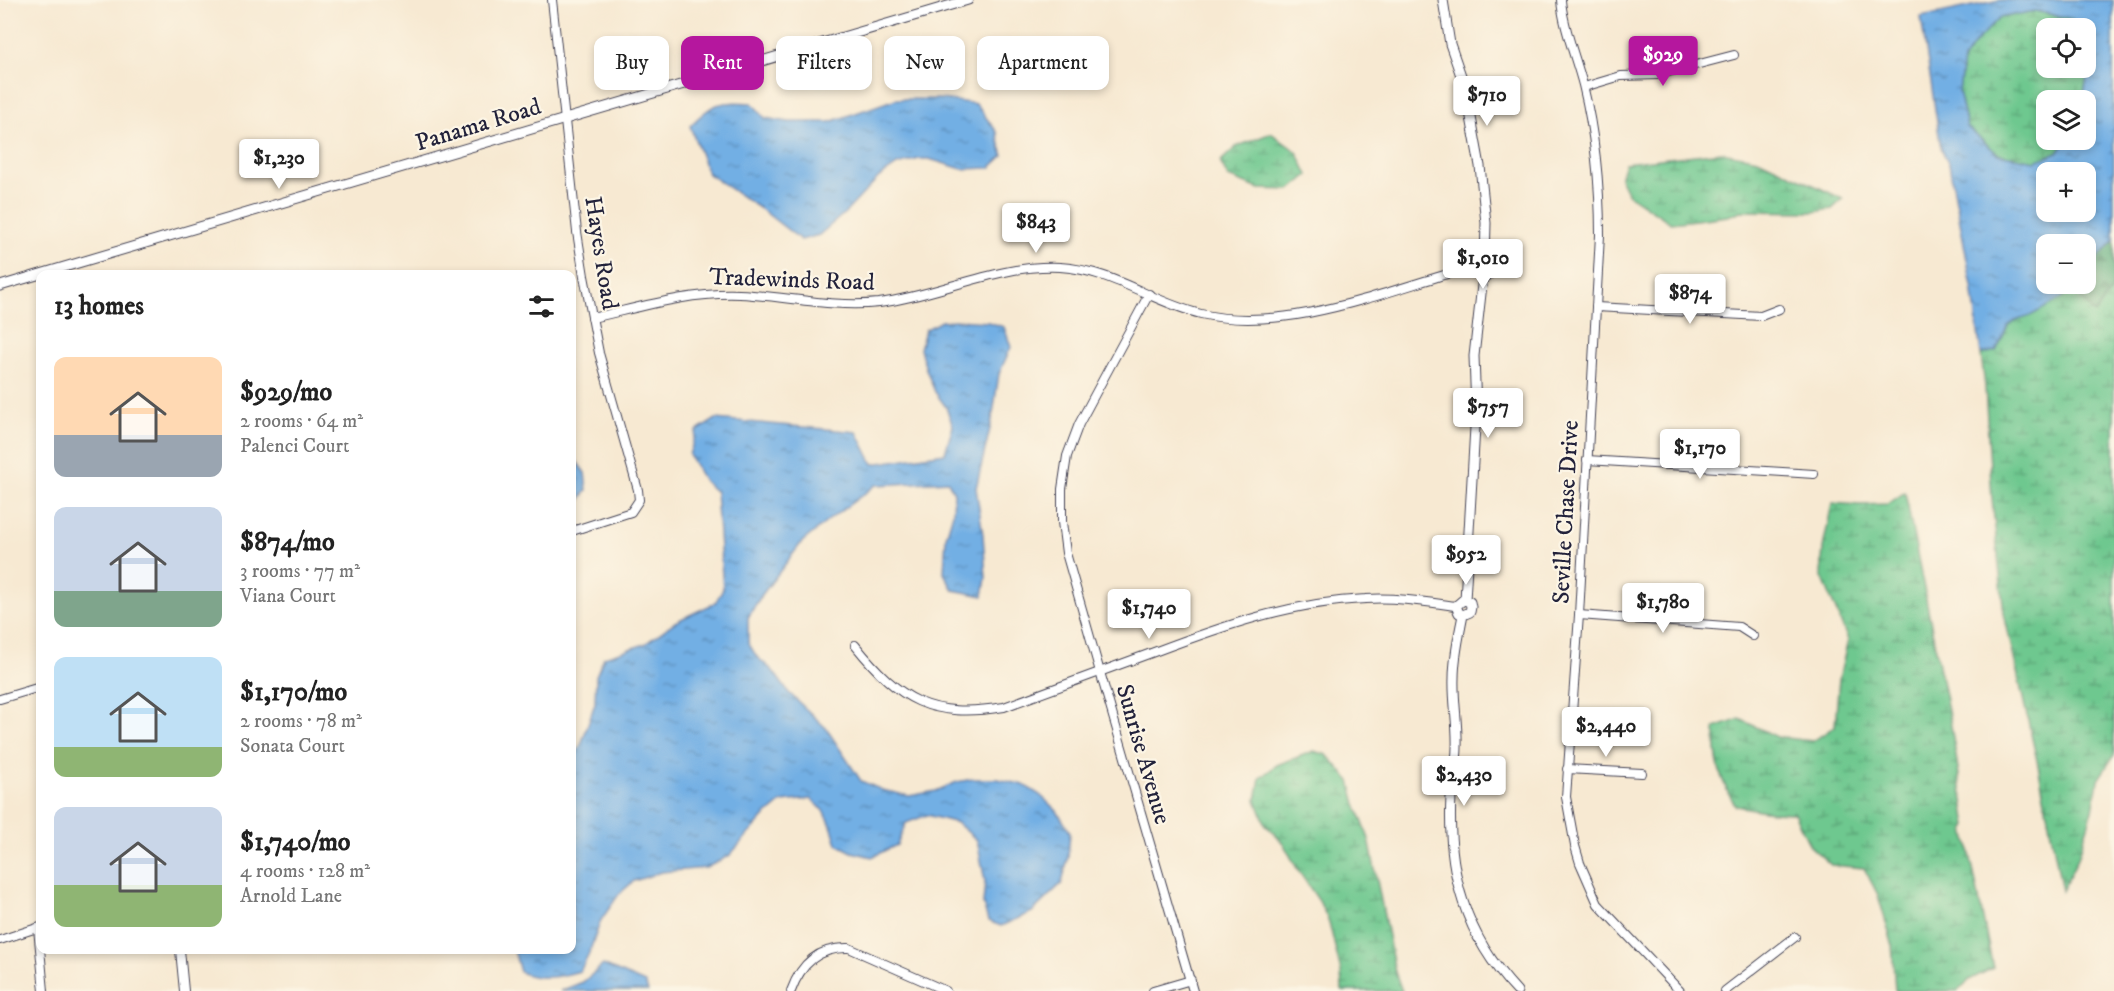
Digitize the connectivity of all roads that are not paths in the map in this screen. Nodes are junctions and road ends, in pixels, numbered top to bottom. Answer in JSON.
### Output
{"nodes":[{"id":1,"x":552,"y":0,"type":"edge"},
{"id":2,"x":968,"y":0,"type":"edge"},
{"id":3,"x":1443,"y":0,"type":"edge"},
{"id":4,"x":1561,"y":0,"type":"edge"},
{"id":5,"x":1734,"y":55,"type":"dead end"},
{"id":6,"x":1584,"y":87,"type":"junction"},
{"id":7,"x":566,"y":118,"type":"junction"},
{"id":8,"x":1485,"y":260,"type":"junction"},
{"id":9,"x":1476,"y":268,"type":"junction"},
{"id":10,"x":54,"y":270,"type":"edge"},
{"id":11,"x":36,"y":275,"type":"edge"},
{"id":12,"x":1483,"y":276,"type":"junction"},
{"id":13,"x":0,"y":286,"type":"edge"},
{"id":14,"x":1149,"y":294,"type":"junction"},
{"id":15,"x":1596,"y":307,"type":"junction"},
{"id":16,"x":1779,"y":309,"type":"dead end"},
{"id":17,"x":592,"y":318,"type":"junction"},
{"id":18,"x":1587,"y":460,"type":"junction"},
{"id":19,"x":1814,"y":474,"type":"dead end"},
{"id":20,"x":576,"y":530,"type":"edge"},
{"id":21,"x":1465,"y":600,"type":"junction"},
{"id":22,"x":1456,"y":606,"type":"junction"},
{"id":23,"x":1463,"y":615,"type":"junction"},
{"id":24,"x":1579,"y":615,"type":"junction"},
{"id":25,"x":1753,"y":636,"type":"dead end"},
{"id":26,"x":855,"y":645,"type":"dead end"},
{"id":27,"x":1100,"y":672,"type":"junction"},
{"id":28,"x":36,"y":688,"type":"edge"},
{"id":29,"x":0,"y":699,"type":"edge"},
{"id":30,"x":1567,"y":769,"type":"junction"},
{"id":31,"x":1642,"y":773,"type":"dead end"},
{"id":32,"x":36,"y":928,"type":"edge"},
{"id":33,"x":1795,"y":937,"type":"dead end"},
{"id":34,"x":0,"y":940,"type":"edge"},
{"id":35,"x":41,"y":954,"type":"edge"},
{"id":36,"x":180,"y":954,"type":"edge"},
{"id":37,"x":1191,"y":980,"type":"junction"},
{"id":38,"x":44,"y":991,"type":"edge"},
{"id":39,"x":184,"y":991,"type":"edge"},
{"id":40,"x":791,"y":991,"type":"edge"},
{"id":41,"x":946,"y":991,"type":"edge"},
{"id":42,"x":1153,"y":991,"type":"edge"},
{"id":43,"x":1193,"y":991,"type":"edge"},
{"id":44,"x":1517,"y":991,"type":"edge"},
{"id":45,"x":1680,"y":991,"type":"edge"},
{"id":46,"x":1725,"y":991,"type":"edge"}],
"edges":[{"from":1,"to":7,"type":"street","name":"Hayes Road"},
{"from":2,"to":7,"type":"street","name":"Panama Road"},
{"from":3,"to":8,"type":"street"},
{"from":4,"to":6,"type":"street","name":"Seville Chase Drive"},
{"from":5,"to":6,"type":"street"},
{"from":6,"to":15,"type":"street","name":"Seville Chase Drive"},
{"from":7,"to":10,"type":"street","name":"Panama Road"},
{"from":7,"to":17,"type":"street","name":"Hayes Road"},
{"from":8,"to":9,"type":"street"},
{"from":8,"to":12,"type":"street"},
{"from":9,"to":12,"type":"street"},
{"from":9,"to":14,"type":"street","name":"Tradewinds Road"},
{"from":11,"to":13,"type":"street","name":"Panama Road"},
{"from":12,"to":21,"type":"street"},
{"from":14,"to":17,"type":"street","name":"Tradewinds Road"},
{"from":14,"to":27,"type":"street","name":"Sunrise Avenue"},
{"from":15,"to":16,"type":"street"},
{"from":15,"to":18,"type":"street","name":"Seville Chase Drive"},
{"from":17,"to":20,"type":"street","name":"Hayes Road"},
{"from":18,"to":19,"type":"street"},
{"from":18,"to":24,"type":"street","name":"Seville Chase Drive"},
{"from":21,"to":22,"type":"street"},
{"from":21,"to":23,"type":"street"},
{"from":22,"to":23,"type":"street"},
{"from":22,"to":27,"type":"street"},
{"from":23,"to":44,"type":"street"},
{"from":24,"to":25,"type":"street"},
{"from":24,"to":30,"type":"street","name":"Seville Chase Drive"},
{"from":26,"to":27,"type":"street"},
{"from":27,"to":37,"type":"street","name":"Sunrise Avenue"},
{"from":28,"to":29,"type":"street"},
{"from":30,"to":31,"type":"street"},
{"from":30,"to":45,"type":"street","name":"Seville Chase Drive"},
{"from":32,"to":34,"type":"street"},
{"from":33,"to":46,"type":"street"},
{"from":35,"to":38,"type":"street"},
{"from":36,"to":39,"type":"street"},
{"from":37,"to":42,"type":"street"},
{"from":37,"to":43,"type":"street","name":"Sunrise Avenue"},
{"from":40,"to":41,"type":"street"}]}
